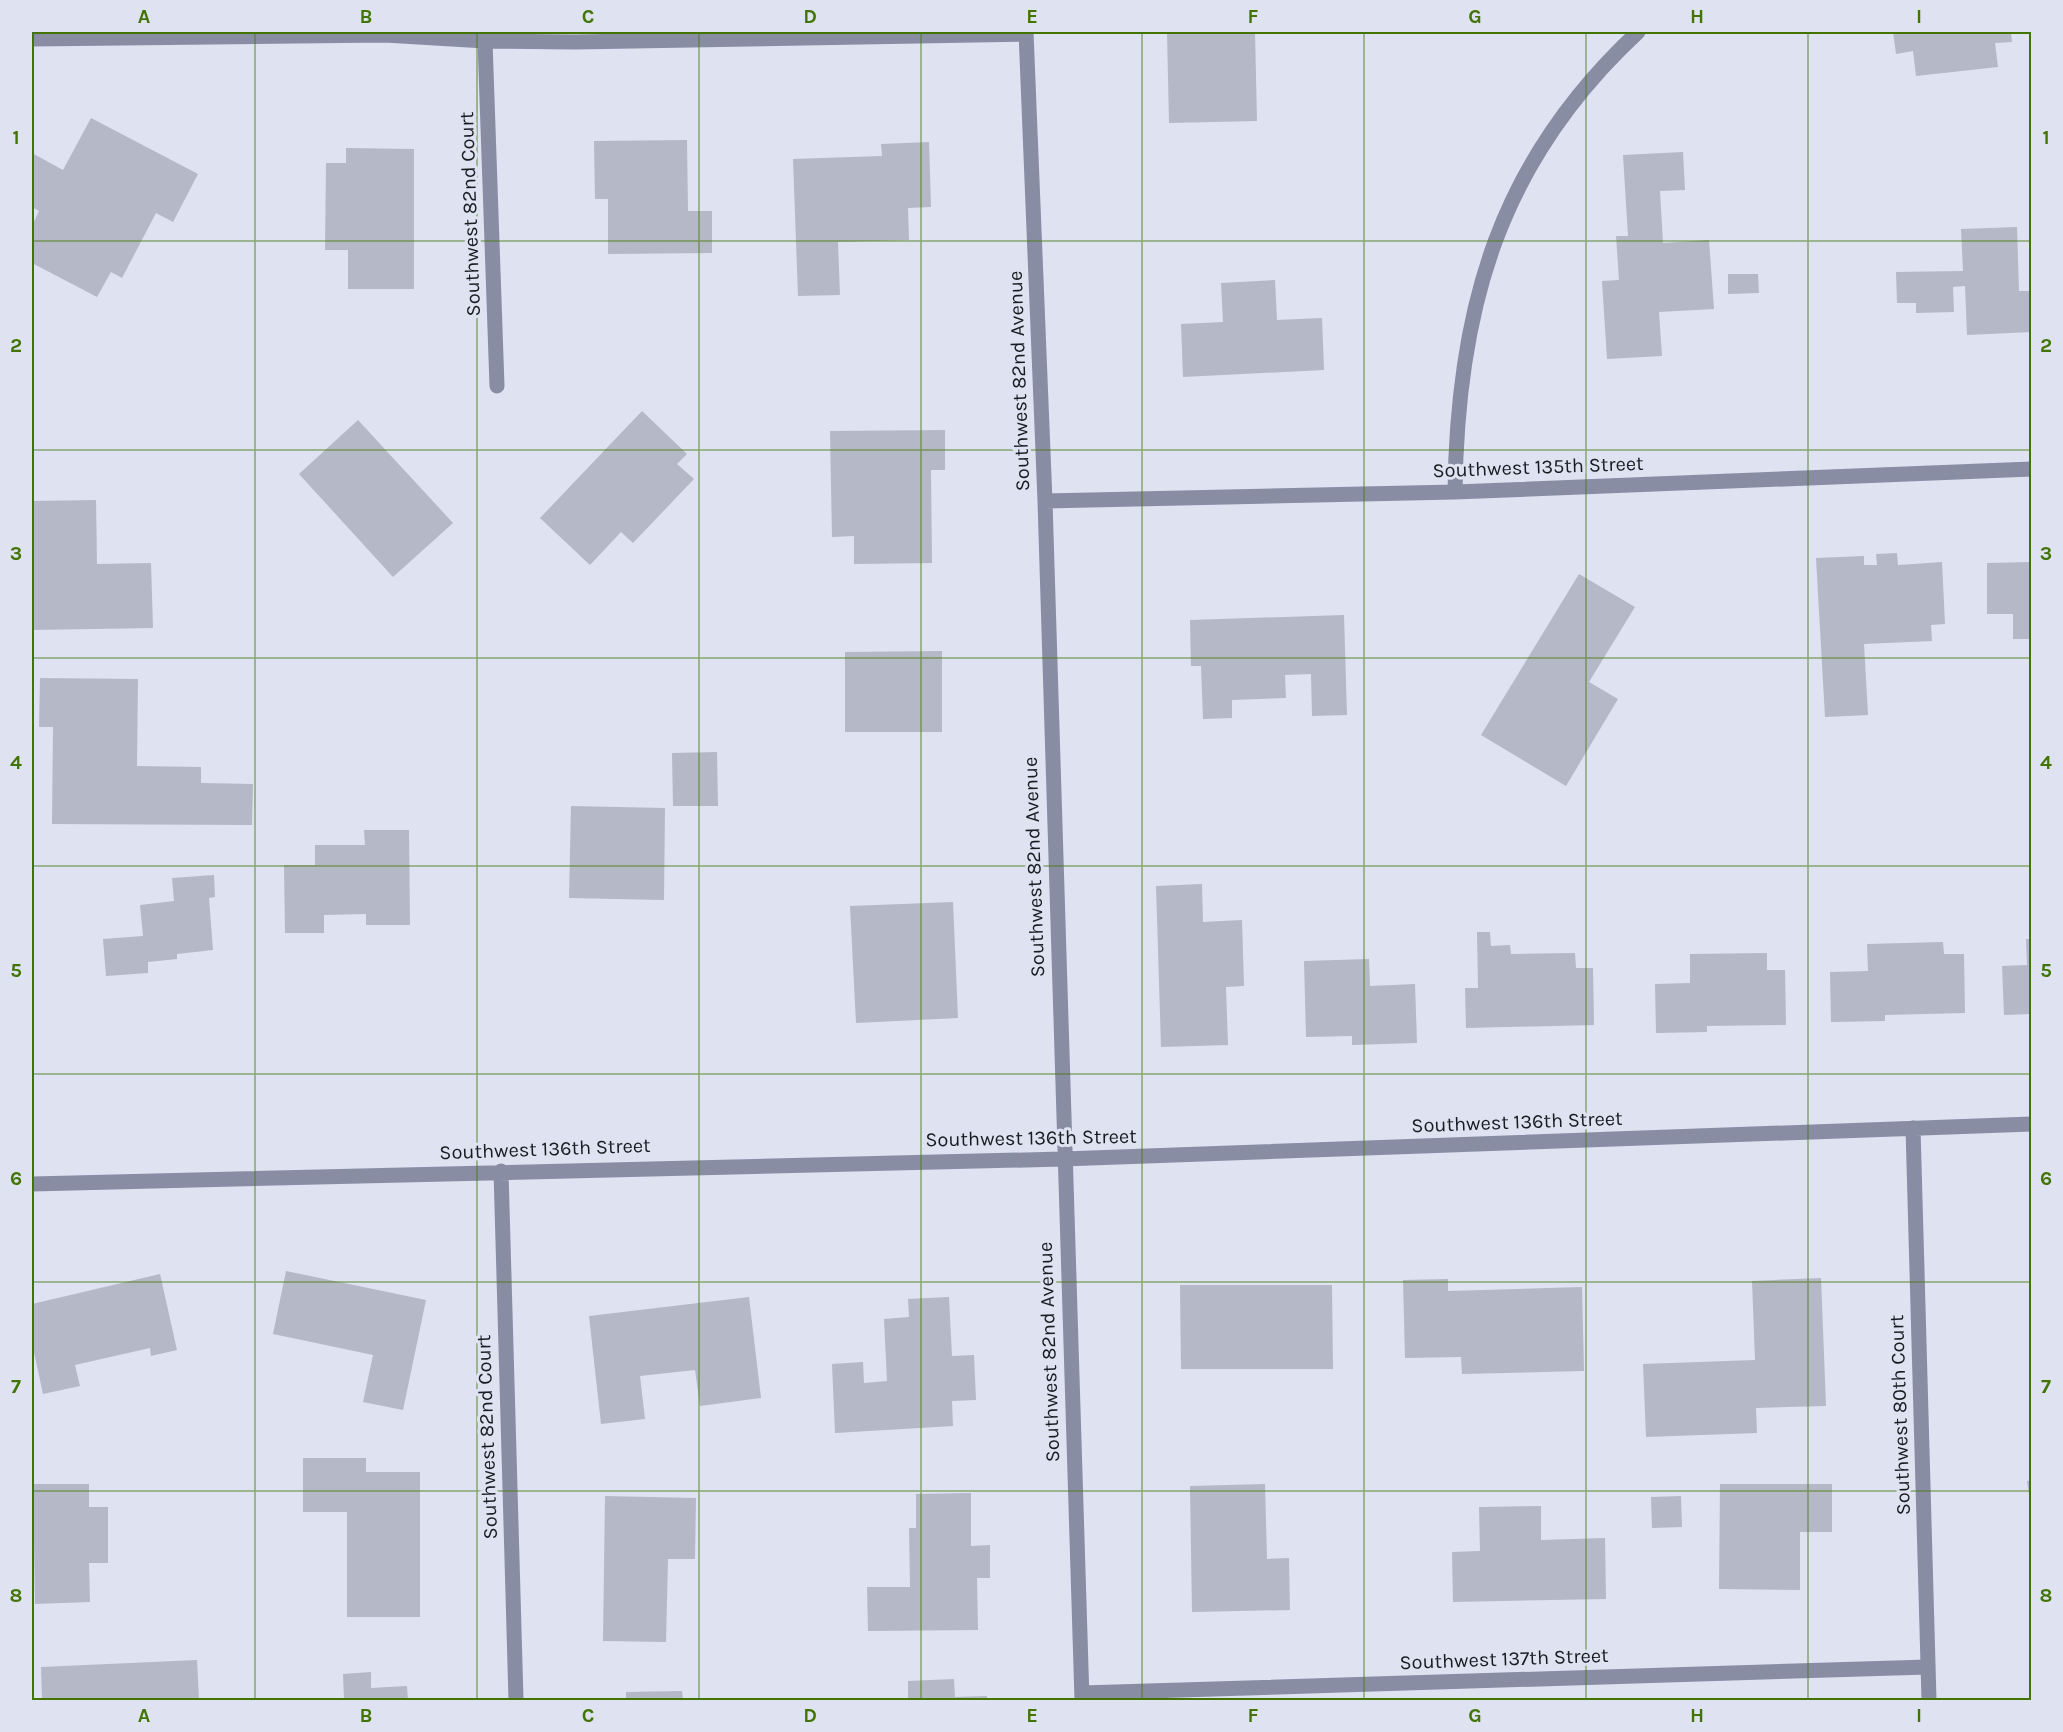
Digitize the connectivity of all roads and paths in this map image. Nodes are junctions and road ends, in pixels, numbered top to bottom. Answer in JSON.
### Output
{"nodes":[{"id":1,"x":1638,"y":32,"type":"edge"},
{"id":2,"x":1026,"y":33,"type":"edge"},
{"id":3,"x":32,"y":39,"type":"edge"},
{"id":4,"x":485,"y":41,"type":"junction"},
{"id":5,"x":497,"y":386,"type":"dead end"},
{"id":6,"x":2031,"y":469,"type":"edge"},
{"id":7,"x":1455,"y":492,"type":"junction"},
{"id":8,"x":1045,"y":501,"type":"junction"},
{"id":9,"x":2031,"y":1124,"type":"edge"},
{"id":10,"x":1913,"y":1128,"type":"junction"},
{"id":11,"x":1063,"y":1159,"type":"junction"},
{"id":12,"x":501,"y":1171,"type":"junction"},
{"id":13,"x":32,"y":1184,"type":"edge"},
{"id":14,"x":1928,"y":1667,"type":"junction"},
{"id":15,"x":1082,"y":1697,"type":"edge"},
{"id":16,"x":516,"y":1701,"type":"edge"},
{"id":17,"x":1929,"y":1701,"type":"edge"}],
"edges":[{"from":1,"to":7,"type":"street"},
{"from":2,"to":4,"type":"street"},
{"from":2,"to":8,"type":"street","name":"Southwest 82nd Avenue"},
{"from":3,"to":4,"type":"street"},
{"from":4,"to":5,"type":"street","name":"Southwest 82nd Court"},
{"from":6,"to":7,"type":"street","name":"Southwest 135th Street"},
{"from":7,"to":8,"type":"street","name":"Southwest 135th Street"},
{"from":8,"to":11,"type":"street","name":"Southwest 82nd Avenue"},
{"from":9,"to":10,"type":"street","name":"Southwest 136th Street"},
{"from":10,"to":11,"type":"street","name":"Southwest 136th Street"},
{"from":10,"to":14,"type":"street","name":"Southwest 80th Court"},
{"from":11,"to":12,"type":"street","name":"Southwest 136th Street"},
{"from":11,"to":15,"type":"street","name":"Southwest 82nd Avenue"},
{"from":12,"to":13,"type":"street","name":"Southwest 136th Street"},
{"from":12,"to":16,"type":"street","name":"Southwest 82nd Court"},
{"from":14,"to":15,"type":"street","name":"Southwest 137th Street"},
{"from":14,"to":17,"type":"street","name":"Southwest 80th Court"}]}
